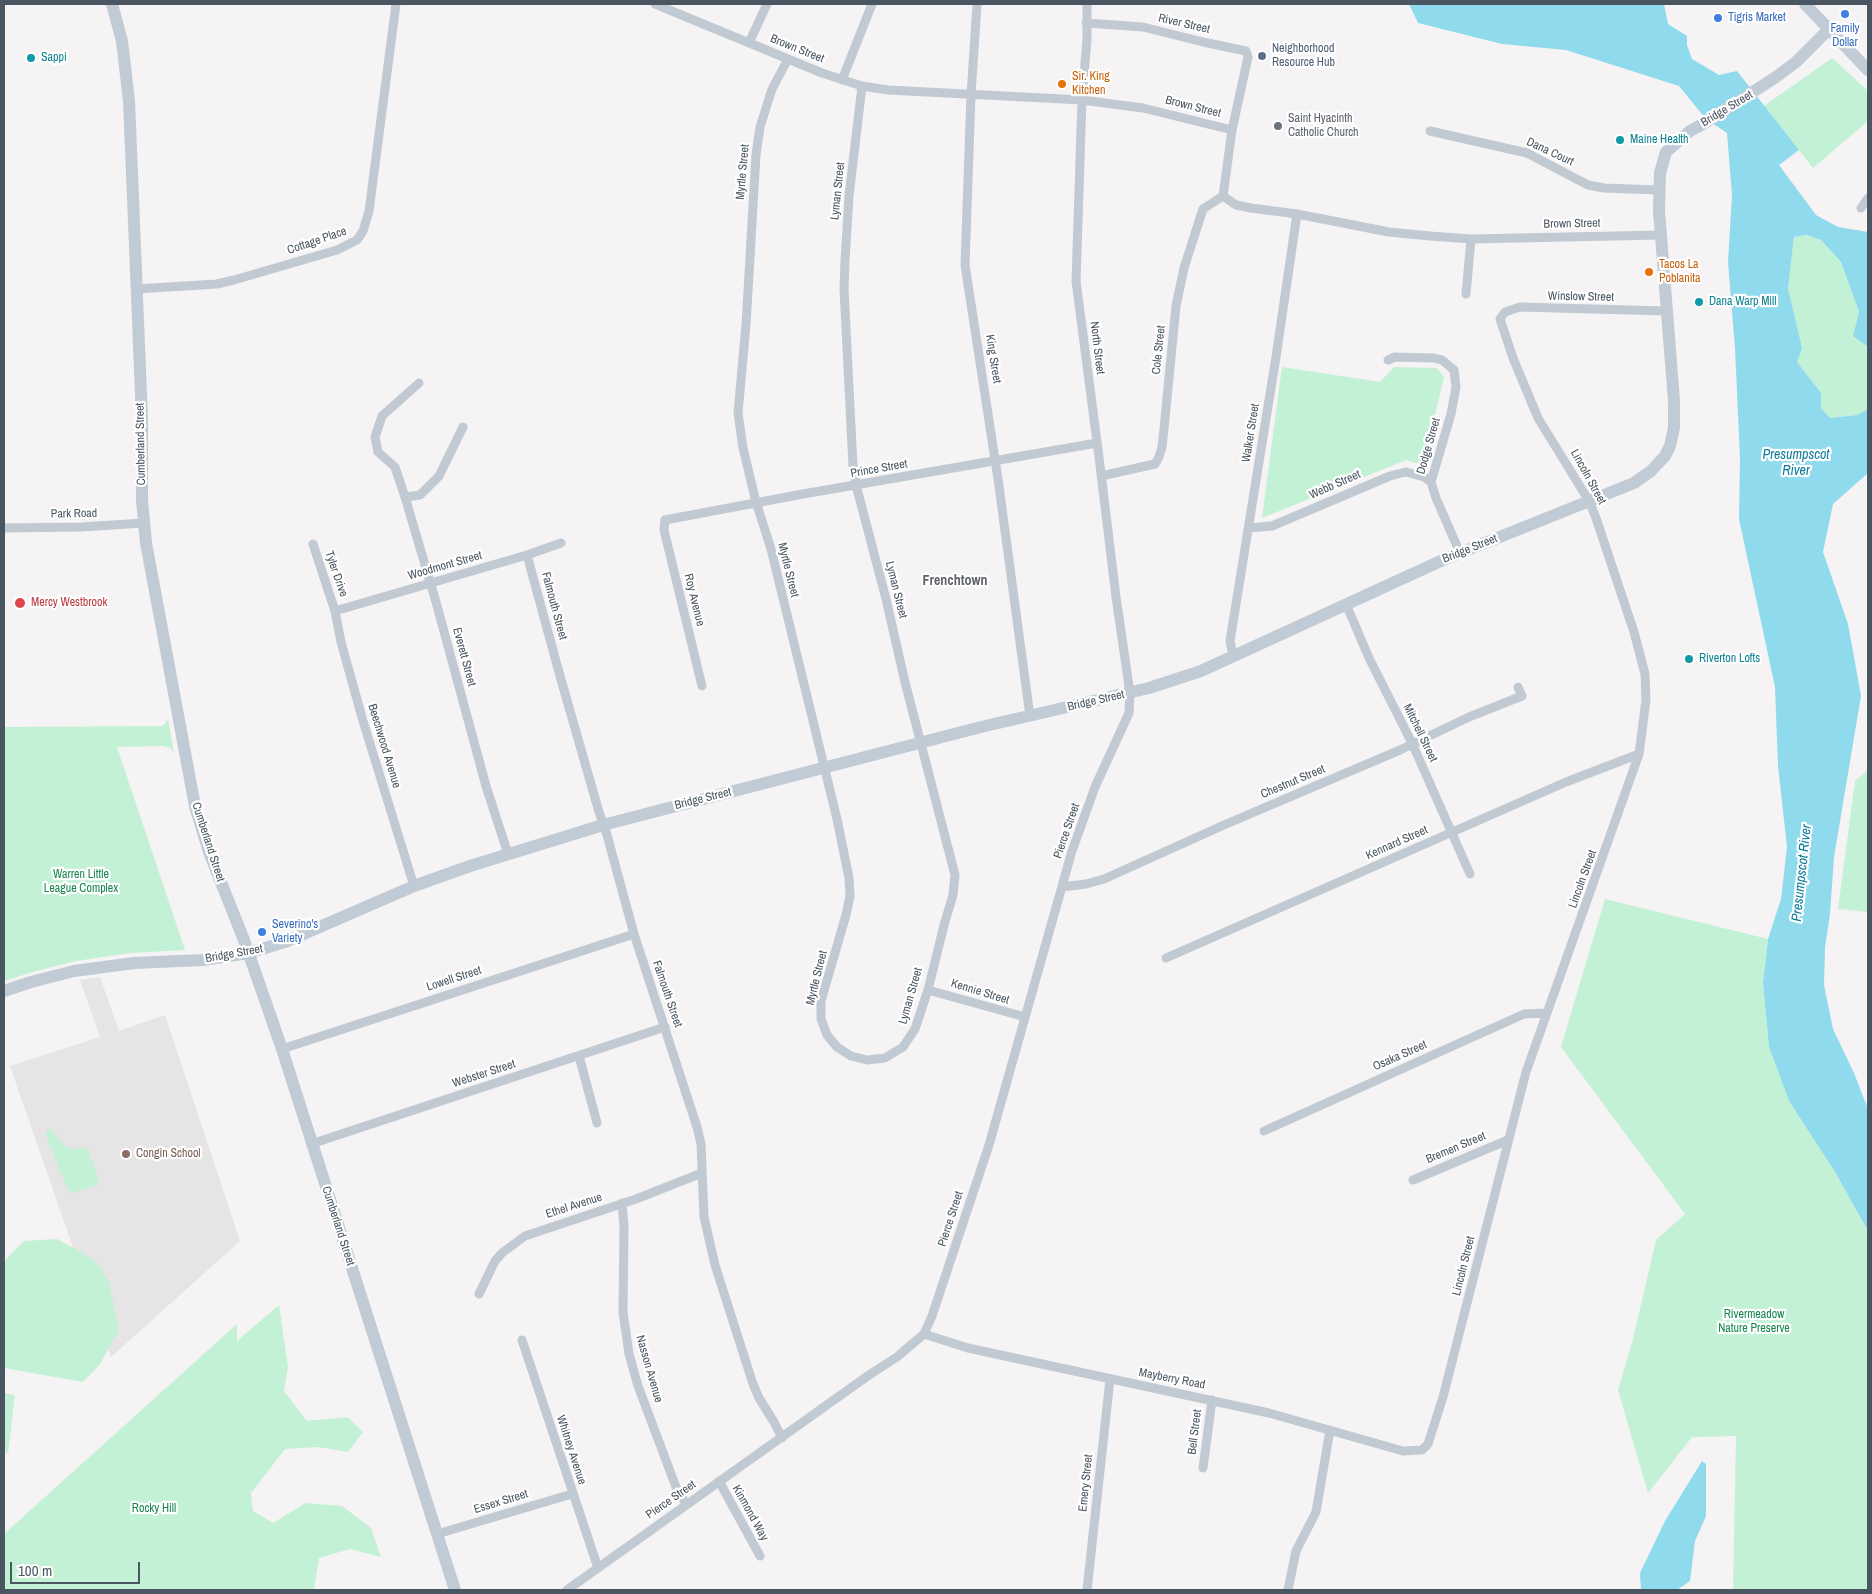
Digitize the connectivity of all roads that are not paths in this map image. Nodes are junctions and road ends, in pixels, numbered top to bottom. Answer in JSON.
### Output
{"nodes":[{"id":1,"x":112,"y":4,"type":"edge"},
{"id":2,"x":396,"y":4,"type":"edge"},
{"id":3,"x":655,"y":4,"type":"edge"},
{"id":4,"x":767,"y":4,"type":"edge"},
{"id":5,"x":872,"y":4,"type":"edge"},
{"id":6,"x":976,"y":4,"type":"edge"},
{"id":7,"x":1087,"y":4,"type":"edge"},
{"id":8,"x":1805,"y":4,"type":"edge"},
{"id":9,"x":1086,"y":23,"type":"junction"},
{"id":10,"x":1828,"y":30,"type":"junction"},
{"id":11,"x":750,"y":43,"type":"junction"},
{"id":12,"x":788,"y":59,"type":"junction"},
{"id":13,"x":1868,"y":70,"type":"edge"},
{"id":14,"x":842,"y":80,"type":"junction"},
{"id":15,"x":862,"y":86,"type":"junction"},
{"id":16,"x":971,"y":94,"type":"junction"},
{"id":17,"x":1082,"y":100,"type":"junction"},
{"id":18,"x":1232,"y":130,"type":"junction"},
{"id":19,"x":1430,"y":130,"type":"dead end"},
{"id":20,"x":1658,"y":190,"type":"junction"},
{"id":21,"x":1223,"y":196,"type":"junction"},
{"id":22,"x":1868,"y":198,"type":"edge"},
{"id":23,"x":1861,"y":208,"type":"dead end"},
{"id":24,"x":1297,"y":214,"type":"junction"},
{"id":25,"x":1661,"y":235,"type":"junction"},
{"id":26,"x":1471,"y":239,"type":"junction"},
{"id":27,"x":136,"y":289,"type":"junction"},
{"id":28,"x":1466,"y":294,"type":"dead end"},
{"id":29,"x":1666,"y":311,"type":"junction"},
{"id":30,"x":1500,"y":320,"type":"joint"},
{"id":31,"x":1388,"y":360,"type":"dead end"},
{"id":32,"x":418,"y":383,"type":"dead end"},
{"id":33,"x":463,"y":427,"type":"dead end"},
{"id":34,"x":1097,"y":444,"type":"junction"},
{"id":35,"x":995,"y":461,"type":"junction"},
{"id":36,"x":1101,"y":476,"type":"junction"},
{"id":37,"x":1431,"y":482,"type":"junction"},
{"id":38,"x":856,"y":484,"type":"junction"},
{"id":39,"x":405,"y":497,"type":"junction"},
{"id":40,"x":1589,"y":501,"type":"junction"},
{"id":41,"x":756,"y":502,"type":"junction"},
{"id":42,"x":664,"y":520,"type":"joint"},
{"id":43,"x":144,"y":523,"type":"junction"},
{"id":44,"x":4,"y":528,"type":"edge"},
{"id":45,"x":1249,"y":528,"type":"junction"},
{"id":46,"x":561,"y":543,"type":"dead end"},
{"id":47,"x":313,"y":544,"type":"dead end"},
{"id":48,"x":1460,"y":553,"type":"junction"},
{"id":49,"x":527,"y":555,"type":"junction"},
{"id":50,"x":430,"y":584,"type":"junction"},
{"id":51,"x":1346,"y":604,"type":"junction"},
{"id":52,"x":336,"y":611,"type":"junction"},
{"id":53,"x":1233,"y":656,"type":"junction"},
{"id":54,"x":702,"y":686,"type":"dead end"},
{"id":55,"x":1518,"y":687,"type":"dead end"},
{"id":56,"x":1130,"y":693,"type":"junction"},
{"id":57,"x":1030,"y":716,"type":"junction"},
{"id":58,"x":1412,"y":743,"type":"junction"},
{"id":59,"x":920,"y":744,"type":"junction"},
{"id":60,"x":1639,"y":754,"type":"junction"},
{"id":61,"x":824,"y":767,"type":"junction"},
{"id":62,"x":603,"y":825,"type":"junction"},
{"id":63,"x":1452,"y":832,"type":"junction"},
{"id":64,"x":508,"y":854,"type":"junction"},
{"id":65,"x":1470,"y":874,"type":"dead end"},
{"id":66,"x":414,"y":886,"type":"junction"},
{"id":67,"x":1062,"y":887,"type":"junction"},
{"id":68,"x":634,"y":934,"type":"junction"},
{"id":69,"x":248,"y":953,"type":"junction"},
{"id":70,"x":1166,"y":958,"type":"dead end"},
{"id":71,"x":928,"y":990,"type":"junction"},
{"id":72,"x":4,"y":991,"type":"edge"},
{"id":73,"x":1547,"y":1013,"type":"junction"},
{"id":74,"x":1025,"y":1017,"type":"junction"},
{"id":75,"x":665,"y":1027,"type":"junction"},
{"id":76,"x":282,"y":1049,"type":"junction"},
{"id":77,"x":579,"y":1056,"type":"junction"},
{"id":78,"x":867,"y":1060,"type":"joint"},
{"id":79,"x":597,"y":1123,"type":"dead end"},
{"id":80,"x":1264,"y":1131,"type":"dead end"},
{"id":81,"x":1508,"y":1140,"type":"junction"},
{"id":82,"x":311,"y":1144,"type":"junction"},
{"id":83,"x":702,"y":1173,"type":"junction"},
{"id":84,"x":1413,"y":1180,"type":"dead end"},
{"id":85,"x":622,"y":1203,"type":"junction"},
{"id":86,"x":478,"y":1294,"type":"dead end"},
{"id":87,"x":924,"y":1334,"type":"junction"},
{"id":88,"x":522,"y":1340,"type":"dead end"},
{"id":89,"x":1110,"y":1379,"type":"junction"},
{"id":90,"x":1212,"y":1400,"type":"junction"},
{"id":91,"x":1330,"y":1430,"type":"junction"},
{"id":92,"x":782,"y":1438,"type":"junction"},
{"id":93,"x":1415,"y":1451,"type":"joint"},
{"id":94,"x":1203,"y":1468,"type":"dead end"},
{"id":95,"x":719,"y":1481,"type":"junction"},
{"id":96,"x":572,"y":1494,"type":"junction"},
{"id":97,"x":686,"y":1504,"type":"junction"},
{"id":98,"x":437,"y":1534,"type":"junction"},
{"id":99,"x":760,"y":1556,"type":"dead end"},
{"id":100,"x":598,"y":1568,"type":"junction"},
{"id":101,"x":455,"y":1590,"type":"edge"},
{"id":102,"x":567,"y":1590,"type":"edge"},
{"id":103,"x":1087,"y":1590,"type":"edge"},
{"id":104,"x":1288,"y":1590,"type":"edge"}],
"edges":[{"from":1,"to":27,"type":"street","name":"Cumberland Street"},
{"from":2,"to":27,"type":"street","name":"Cottage Place"},
{"from":3,"to":11,"type":"street","name":"Brown Street"},
{"from":4,"to":11,"type":"street"},
{"from":5,"to":14,"type":"street"},
{"from":6,"to":16,"type":"street","name":"King Street"},
{"from":7,"to":9,"type":"street","name":"North Street"},
{"from":8,"to":10,"type":"street"},
{"from":9,"to":17,"type":"street","name":"North Street"},
{"from":9,"to":18,"type":"street","name":"River Street"},
{"from":10,"to":13,"type":"street"},
{"from":10,"to":20,"type":"street","name":"Bridge Street"},
{"from":11,"to":12,"type":"street","name":"Brown Street"},
{"from":12,"to":14,"type":"street","name":"Brown Street"},
{"from":12,"to":41,"type":"street","name":"Myrtle Street"},
{"from":14,"to":15,"type":"street","name":"Brown Street"},
{"from":15,"to":16,"type":"street","name":"Brown Street"},
{"from":15,"to":38,"type":"street","name":"Lyman Street"},
{"from":16,"to":17,"type":"street","name":"Brown Street"},
{"from":16,"to":35,"type":"street","name":"King Street"},
{"from":17,"to":18,"type":"street","name":"Brown Street"},
{"from":17,"to":34,"type":"street","name":"North Street"},
{"from":18,"to":21,"type":"street","name":"Brown Street"},
{"from":19,"to":20,"type":"street","name":"Dana Court"},
{"from":20,"to":25,"type":"street","name":"Bridge Street"},
{"from":21,"to":24,"type":"street","name":"Brown Street"},
{"from":21,"to":36,"type":"street","name":"Cole Street"},
{"from":22,"to":23,"type":"street"},
{"from":24,"to":26,"type":"street","name":"Brown Street"},
{"from":24,"to":45,"type":"street","name":"Walker Street"},
{"from":25,"to":26,"type":"street","name":"Brown Street"},
{"from":25,"to":29,"type":"street","name":"Bridge Street"},
{"from":26,"to":28,"type":"street"},
{"from":27,"to":43,"type":"street","name":"Cumberland Street"},
{"from":29,"to":30,"type":"street","name":"Winslow Street"},
{"from":29,"to":40,"type":"street","name":"Bridge Street"},
{"from":30,"to":40,"type":"street","name":"Lincoln Street"},
{"from":31,"to":37,"type":"street","name":"Dodge Street"},
{"from":32,"to":39,"type":"street","name":"Everett Street"},
{"from":33,"to":39,"type":"street"},
{"from":34,"to":35,"type":"street","name":"Prince Street"},
{"from":34,"to":36,"type":"street","name":"North Street"},
{"from":35,"to":38,"type":"street","name":"Prince Street"},
{"from":35,"to":57,"type":"street","name":"King Street"},
{"from":36,"to":56,"type":"street","name":"North Street"},
{"from":37,"to":45,"type":"street","name":"Webb Street"},
{"from":37,"to":48,"type":"street","name":"Dodge Street"},
{"from":38,"to":41,"type":"street","name":"Prince Street"},
{"from":38,"to":59,"type":"street","name":"Lyman Street"},
{"from":39,"to":50,"type":"street","name":"Everett Street"},
{"from":40,"to":48,"type":"street","name":"Bridge Street"},
{"from":40,"to":60,"type":"street","name":"Lincoln Street"},
{"from":41,"to":42,"type":"street","name":"Prince Street"},
{"from":41,"to":61,"type":"street","name":"Myrtle Street"},
{"from":42,"to":54,"type":"street","name":"Roy Avenue"},
{"from":43,"to":44,"type":"street","name":"Park Road"},
{"from":43,"to":69,"type":"street","name":"Cumberland Street"},
{"from":45,"to":53,"type":"street","name":"Walker Street"},
{"from":46,"to":49,"type":"street","name":"Woodmont Street"},
{"from":47,"to":52,"type":"street","name":"Tyler Drive"},
{"from":48,"to":51,"type":"street","name":"Bridge Street"},
{"from":49,"to":50,"type":"street","name":"Woodmont Street"},
{"from":49,"to":62,"type":"street","name":"Falmouth Street"},
{"from":50,"to":52,"type":"street","name":"Woodmont Street"},
{"from":50,"to":64,"type":"street","name":"Everett Street"},
{"from":51,"to":53,"type":"street","name":"Bridge Street"},
{"from":51,"to":58,"type":"street","name":"Mitchell Street"},
{"from":52,"to":66,"type":"street","name":"Beechwood Avenue"},
{"from":53,"to":56,"type":"street","name":"Bridge Street"},
{"from":55,"to":58,"type":"street","name":"Chestnut Street"},
{"from":56,"to":57,"type":"street","name":"Bridge Street"},
{"from":56,"to":67,"type":"street","name":"Pierce Street"},
{"from":57,"to":59,"type":"street","name":"Bridge Street"},
{"from":58,"to":63,"type":"street","name":"Mitchell Street"},
{"from":58,"to":67,"type":"street","name":"Chestnut Street"},
{"from":59,"to":61,"type":"street","name":"Bridge Street"},
{"from":59,"to":71,"type":"street","name":"Lyman Street"},
{"from":60,"to":63,"type":"street","name":"Kennard Street"},
{"from":60,"to":73,"type":"street","name":"Lincoln Street"},
{"from":61,"to":62,"type":"street","name":"Bridge Street"},
{"from":61,"to":78,"type":"street","name":"Myrtle Street"},
{"from":62,"to":64,"type":"street","name":"Bridge Street"},
{"from":62,"to":68,"type":"street","name":"Falmouth Street"},
{"from":63,"to":65,"type":"street","name":"Mitchell Street"},
{"from":63,"to":70,"type":"street","name":"Kennard Street"},
{"from":64,"to":66,"type":"street","name":"Bridge Street"},
{"from":66,"to":69,"type":"street","name":"Bridge Street"},
{"from":67,"to":74,"type":"street","name":"Pierce Street"},
{"from":68,"to":75,"type":"street","name":"Falmouth Street"},
{"from":68,"to":76,"type":"street","name":"Lowell Street"},
{"from":69,"to":72,"type":"street","name":"Bridge Street"},
{"from":69,"to":76,"type":"street","name":"Cumberland Street"},
{"from":71,"to":74,"type":"street","name":"Kennie Street"},
{"from":71,"to":78,"type":"street","name":"Lyman Street"},
{"from":73,"to":80,"type":"street","name":"Osaka Street"},
{"from":73,"to":81,"type":"street","name":"Lincoln Street"},
{"from":74,"to":87,"type":"street","name":"Pierce Street"},
{"from":75,"to":77,"type":"street","name":"Webster Street"},
{"from":75,"to":83,"type":"street","name":"Falmouth Street"},
{"from":76,"to":82,"type":"street","name":"Cumberland Street"},
{"from":77,"to":79,"type":"street"},
{"from":77,"to":82,"type":"street","name":"Webster Street"},
{"from":81,"to":84,"type":"street","name":"Bremen Street"},
{"from":81,"to":93,"type":"street","name":"Lincoln Street"},
{"from":82,"to":98,"type":"street","name":"Cumberland Street"},
{"from":83,"to":85,"type":"street","name":"Ethel Avenue"},
{"from":83,"to":92,"type":"street","name":"Falmouth Street"},
{"from":85,"to":86,"type":"street","name":"Ethel Avenue"},
{"from":85,"to":97,"type":"street","name":"Nasson Avenue"},
{"from":87,"to":89,"type":"street","name":"Mayberry Road"},
{"from":87,"to":92,"type":"street","name":"Pierce Street"},
{"from":88,"to":96,"type":"street","name":"Whitney Avenue"},
{"from":89,"to":90,"type":"street","name":"Mayberry Road"},
{"from":89,"to":103,"type":"street","name":"Emery Street"},
{"from":90,"to":91,"type":"street","name":"Mayberry Road"},
{"from":90,"to":94,"type":"street","name":"Bell Street"},
{"from":91,"to":93,"type":"street","name":"Mayberry Road"},
{"from":91,"to":104,"type":"street"},
{"from":92,"to":95,"type":"street","name":"Pierce Street"},
{"from":95,"to":97,"type":"street","name":"Pierce Street"},
{"from":95,"to":99,"type":"street","name":"Kinmond Way"},
{"from":96,"to":98,"type":"street","name":"Essex Street"},
{"from":96,"to":100,"type":"street","name":"Whitney Avenue"},
{"from":97,"to":100,"type":"street","name":"Pierce Street"},
{"from":98,"to":101,"type":"street","name":"Cumberland Street"},
{"from":100,"to":102,"type":"street","name":"Pierce Street"}]}
